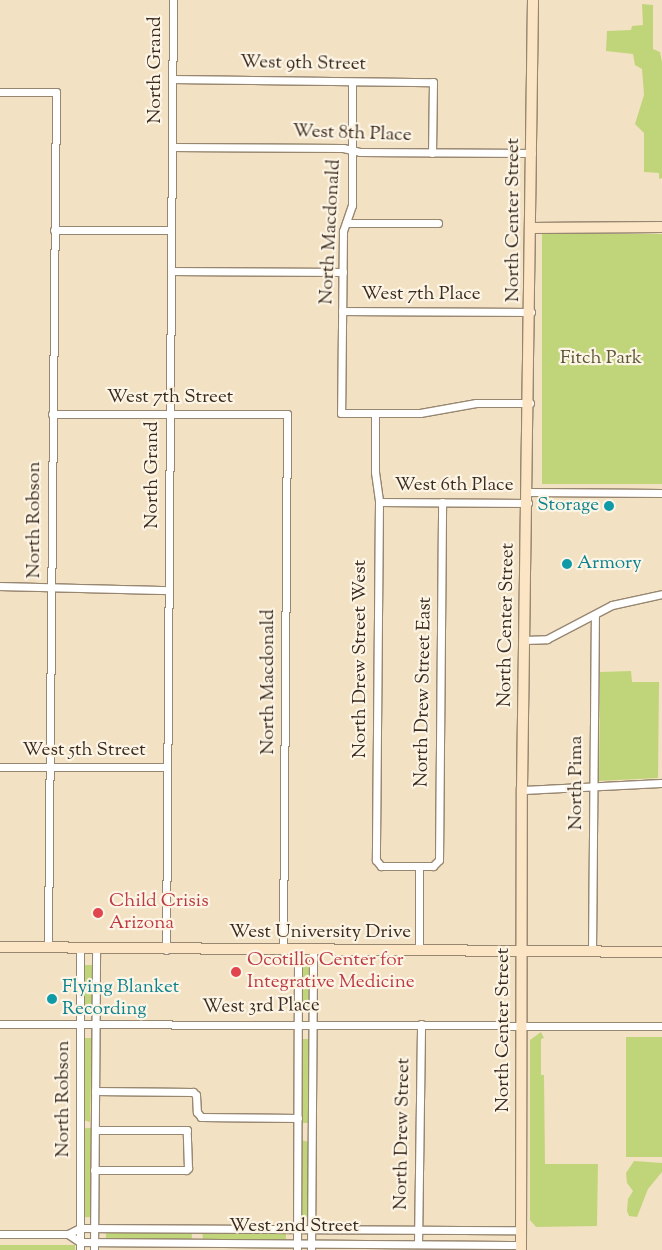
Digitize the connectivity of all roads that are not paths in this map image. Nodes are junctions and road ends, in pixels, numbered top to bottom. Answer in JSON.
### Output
{"nodes":[{"id":1,"x":173,"y":0,"type":"edge"},
{"id":2,"x":533,"y":0,"type":"edge"},
{"id":3,"x":172,"y":79,"type":"junction"},
{"id":4,"x":352,"y":82,"type":"junction"},
{"id":5,"x":0,"y":92,"type":"edge"},
{"id":6,"x":172,"y":147,"type":"junction"},
{"id":7,"x":352,"y":150,"type":"junction"},
{"id":8,"x":432,"y":153,"type":"junction"},
{"id":9,"x":532,"y":153,"type":"junction"},
{"id":10,"x":346,"y":223,"type":"junction"},
{"id":11,"x":438,"y":224,"type":"dead end"},
{"id":12,"x":662,"y":227,"type":"edge"},
{"id":13,"x":531,"y":228,"type":"junction"},
{"id":14,"x":54,"y":230,"type":"junction"},
{"id":15,"x":171,"y":230,"type":"junction"},
{"id":16,"x":171,"y":271,"type":"junction"},
{"id":17,"x":343,"y":272,"type":"junction"},
{"id":18,"x":342,"y":311,"type":"junction"},
{"id":19,"x":530,"y":312,"type":"junction"},
{"id":20,"x":530,"y":403,"type":"junction"},
{"id":21,"x":375,"y":413,"type":"junction"},
{"id":22,"x":52,"y":414,"type":"junction"},
{"id":23,"x":170,"y":414,"type":"junction"},
{"id":24,"x":287,"y":414,"type":"joint"},
{"id":25,"x":529,"y":492,"type":"junction"},
{"id":26,"x":662,"y":493,"type":"edge"},
{"id":27,"x":379,"y":502,"type":"junction"},
{"id":28,"x":442,"y":502,"type":"junction"},
{"id":29,"x":528,"y":503,"type":"junction"},
{"id":30,"x":0,"y":586,"type":"edge"},
{"id":31,"x":51,"y":589,"type":"junction"},
{"id":32,"x":168,"y":590,"type":"junction"},
{"id":33,"x":662,"y":594,"type":"edge"},
{"id":34,"x":595,"y":614,"type":"junction"},
{"id":35,"x":524,"y":640,"type":"junction"},
{"id":36,"x":0,"y":767,"type":"edge"},
{"id":37,"x":50,"y":767,"type":"junction"},
{"id":38,"x":167,"y":767,"type":"junction"},
{"id":39,"x":662,"y":783,"type":"edge"},
{"id":40,"x":594,"y":787,"type":"junction"},
{"id":41,"x":522,"y":790,"type":"junction"},
{"id":42,"x":419,"y":866,"type":"junction"},
{"id":43,"x":0,"y":947,"type":"edge"},
{"id":44,"x":48,"y":948,"type":"junction"},
{"id":45,"x":80,"y":949,"type":"junction"},
{"id":46,"x":96,"y":950,"type":"junction"},
{"id":47,"x":166,"y":950,"type":"junction"},
{"id":48,"x":283,"y":951,"type":"junction"},
{"id":49,"x":298,"y":951,"type":"junction"},
{"id":50,"x":314,"y":951,"type":"junction"},
{"id":51,"x":419,"y":951,"type":"junction"},
{"id":52,"x":592,"y":951,"type":"junction"},
{"id":53,"x":521,"y":952,"type":"junction"},
{"id":54,"x":662,"y":952,"type":"edge"},
{"id":55,"x":312,"y":1023,"type":"junction"},
{"id":56,"x":0,"y":1024,"type":"edge"},
{"id":57,"x":80,"y":1024,"type":"junction"},
{"id":58,"x":96,"y":1024,"type":"junction"},
{"id":59,"x":298,"y":1024,"type":"junction"},
{"id":60,"x":421,"y":1024,"type":"junction"},
{"id":61,"x":522,"y":1026,"type":"junction"},
{"id":62,"x":662,"y":1026,"type":"edge"},
{"id":63,"x":95,"y":1091,"type":"junction"},
{"id":64,"x":298,"y":1118,"type":"junction"},
{"id":65,"x":95,"y":1130,"type":"junction"},
{"id":66,"x":298,"y":1134,"type":"junction"},
{"id":67,"x":312,"y":1134,"type":"junction"},
{"id":68,"x":94,"y":1170,"type":"junction"},
{"id":69,"x":80,"y":1228,"type":"junction"},
{"id":70,"x":94,"y":1228,"type":"junction"},
{"id":71,"x":297,"y":1228,"type":"junction"},
{"id":72,"x":311,"y":1228,"type":"junction"},
{"id":73,"x":418,"y":1229,"type":"junction"},
{"id":74,"x":521,"y":1230,"type":"junction"},
{"id":75,"x":0,"y":1234,"type":"edge"},
{"id":76,"x":68,"y":1234,"type":"junction"},
{"id":77,"x":80,"y":1242,"type":"junction"},
{"id":78,"x":94,"y":1242,"type":"junction"},
{"id":79,"x":418,"y":1244,"type":"junction"},
{"id":80,"x":296,"y":1247,"type":"edge"},
{"id":81,"x":312,"y":1247,"type":"edge"},
{"id":82,"x":521,"y":1248,"type":"edge"},
{"id":83,"x":80,"y":1250,"type":"edge"},
{"id":84,"x":94,"y":1250,"type":"edge"}],
"edges":[{"from":1,"to":3,"type":"street","name":"North Grand"},
{"from":2,"to":9,"type":"street","name":"North Center Street"},
{"from":3,"to":4,"type":"street","name":"West 9th Street"},
{"from":3,"to":6,"type":"street","name":"North Grand"},
{"from":4,"to":7,"type":"street","name":"North Macdonald"},
{"from":4,"to":8,"type":"street","name":"West 9th Street"},
{"from":5,"to":14,"type":"street","name":"North Robson"},
{"from":6,"to":7,"type":"street","name":"West 8th Place"},
{"from":6,"to":15,"type":"street","name":"North Grand"},
{"from":7,"to":8,"type":"street","name":"West 8th Place"},
{"from":7,"to":10,"type":"street","name":"North Macdonald"},
{"from":8,"to":9,"type":"street","name":"West 8th Place"},
{"from":9,"to":13,"type":"street","name":"North Center Street"},
{"from":10,"to":11,"type":"street"},
{"from":10,"to":17,"type":"street","name":"North Macdonald"},
{"from":12,"to":13,"type":"street"},
{"from":13,"to":19,"type":"street","name":"North Center Street"},
{"from":14,"to":15,"type":"street"},
{"from":14,"to":22,"type":"street","name":"North Robson"},
{"from":15,"to":16,"type":"street","name":"North Grand"},
{"from":16,"to":17,"type":"street","name":"West 7th Place"},
{"from":16,"to":23,"type":"street","name":"North Grand"},
{"from":17,"to":18,"type":"street","name":"North Macdonald"},
{"from":18,"to":19,"type":"street","name":"West 7th Place"},
{"from":18,"to":21,"type":"street","name":"North Macdonald"},
{"from":19,"to":20,"type":"street","name":"North Center Street"},
{"from":20,"to":21,"type":"street"},
{"from":20,"to":25,"type":"street","name":"North Center Street"},
{"from":21,"to":27,"type":"street","name":"North Drew Street West"},
{"from":22,"to":23,"type":"street","name":"West 7th Street"},
{"from":22,"to":31,"type":"street","name":"North Robson"},
{"from":23,"to":24,"type":"street","name":"West 7th Street"},
{"from":23,"to":32,"type":"street","name":"North Grand"},
{"from":24,"to":48,"type":"street","name":"North Macdonald"},
{"from":25,"to":26,"type":"street"},
{"from":25,"to":29,"type":"street","name":"North Center Street"},
{"from":27,"to":28,"type":"street","name":"West 6th Place"},
{"from":27,"to":42,"type":"street","name":"North Drew Street West"},
{"from":28,"to":29,"type":"street","name":"West 6th Place"},
{"from":28,"to":42,"type":"street","name":"North Drew Street East"},
{"from":29,"to":35,"type":"street","name":"North Center Street"},
{"from":30,"to":31,"type":"street"},
{"from":31,"to":32,"type":"street"},
{"from":31,"to":37,"type":"street","name":"North Robson"},
{"from":32,"to":38,"type":"street","name":"North Grand"},
{"from":33,"to":34,"type":"street"},
{"from":34,"to":35,"type":"street"},
{"from":34,"to":40,"type":"street","name":"North Pima"},
{"from":35,"to":41,"type":"street","name":"North Center Street"},
{"from":36,"to":37,"type":"street","name":"West 5th Street"},
{"from":37,"to":38,"type":"street","name":"West 5th Street"},
{"from":37,"to":44,"type":"street","name":"North Robson"},
{"from":38,"to":47,"type":"street","name":"North Grand"},
{"from":39,"to":40,"type":"street"},
{"from":40,"to":41,"type":"street"},
{"from":40,"to":52,"type":"street","name":"North Pima"},
{"from":41,"to":53,"type":"street","name":"North Center Street"},
{"from":42,"to":51,"type":"street"},
{"from":43,"to":44,"type":"street","name":"West University Drive"},
{"from":44,"to":45,"type":"street","name":"West University Drive"},
{"from":45,"to":46,"type":"street","name":"West University Drive"},
{"from":45,"to":57,"type":"street","name":"North Robson"},
{"from":46,"to":47,"type":"street","name":"West University Drive"},
{"from":46,"to":58,"type":"street","name":"North Robson"},
{"from":47,"to":48,"type":"street","name":"West University Drive"},
{"from":48,"to":49,"type":"street","name":"West University Drive"},
{"from":49,"to":50,"type":"street","name":"West University Drive"},
{"from":49,"to":59,"type":"street"},
{"from":50,"to":51,"type":"street","name":"West University Drive"},
{"from":50,"to":55,"type":"street"},
{"from":51,"to":53,"type":"street","name":"West University Drive"},
{"from":52,"to":53,"type":"street","name":"West University Drive"},
{"from":52,"to":54,"type":"street","name":"West University Drive"},
{"from":53,"to":61,"type":"street","name":"North Center Street"},
{"from":55,"to":59,"type":"street","name":"West 3rd Place"},
{"from":55,"to":60,"type":"street","name":"West 3rd Place"},
{"from":55,"to":67,"type":"street"},
{"from":56,"to":57,"type":"street","name":"West 3rd Place"},
{"from":57,"to":58,"type":"street","name":"West 3rd Place"},
{"from":57,"to":69,"type":"street","name":"North Robson"},
{"from":58,"to":59,"type":"street","name":"West 3rd Place"},
{"from":58,"to":63,"type":"street","name":"North Robson"},
{"from":59,"to":64,"type":"street"},
{"from":60,"to":61,"type":"street","name":"West 3rd Place"},
{"from":60,"to":73,"type":"street","name":"North Drew Street"},
{"from":61,"to":62,"type":"street","name":"West 3rd Place"},
{"from":61,"to":74,"type":"street","name":"North Center Street"},
{"from":63,"to":64,"type":"street"},
{"from":63,"to":65,"type":"street","name":"North Robson"},
{"from":64,"to":66,"type":"street"},
{"from":65,"to":68,"type":"street","name":"North Robson"},
{"from":65,"to":68,"type":"street"},
{"from":66,"to":67,"type":"street"},
{"from":66,"to":71,"type":"street"},
{"from":67,"to":72,"type":"street"},
{"from":68,"to":70,"type":"street","name":"North Robson"},
{"from":69,"to":70,"type":"street","name":"West 2nd Street"},
{"from":69,"to":76,"type":"street","name":"West 2nd Street"},
{"from":69,"to":77,"type":"street","name":"North Robson"},
{"from":70,"to":71,"type":"street","name":"West 2nd Street"},
{"from":70,"to":78,"type":"street","name":"North Robson"},
{"from":71,"to":72,"type":"street","name":"West 2nd Street"},
{"from":71,"to":80,"type":"street"},
{"from":72,"to":73,"type":"street","name":"West 2nd Street"},
{"from":72,"to":81,"type":"street"},
{"from":73,"to":74,"type":"street","name":"West 2nd Street"},
{"from":73,"to":79,"type":"street","name":"North Drew Street"},
{"from":74,"to":82,"type":"street","name":"North Center Street"},
{"from":75,"to":76,"type":"street","name":"West 2nd Street"},
{"from":76,"to":77,"type":"street"},
{"from":77,"to":78,"type":"street","name":"West 2nd Street"},
{"from":77,"to":83,"type":"street","name":"North Robson"},
{"from":78,"to":80,"type":"street","name":"West 2nd Street"},
{"from":78,"to":84,"type":"street","name":"North Robson"},
{"from":79,"to":81,"type":"street","name":"West 2nd Street"},
{"from":79,"to":82,"type":"street","name":"West 2nd Street"},
{"from":80,"to":81,"type":"street","name":"West 2nd Street"}]}
